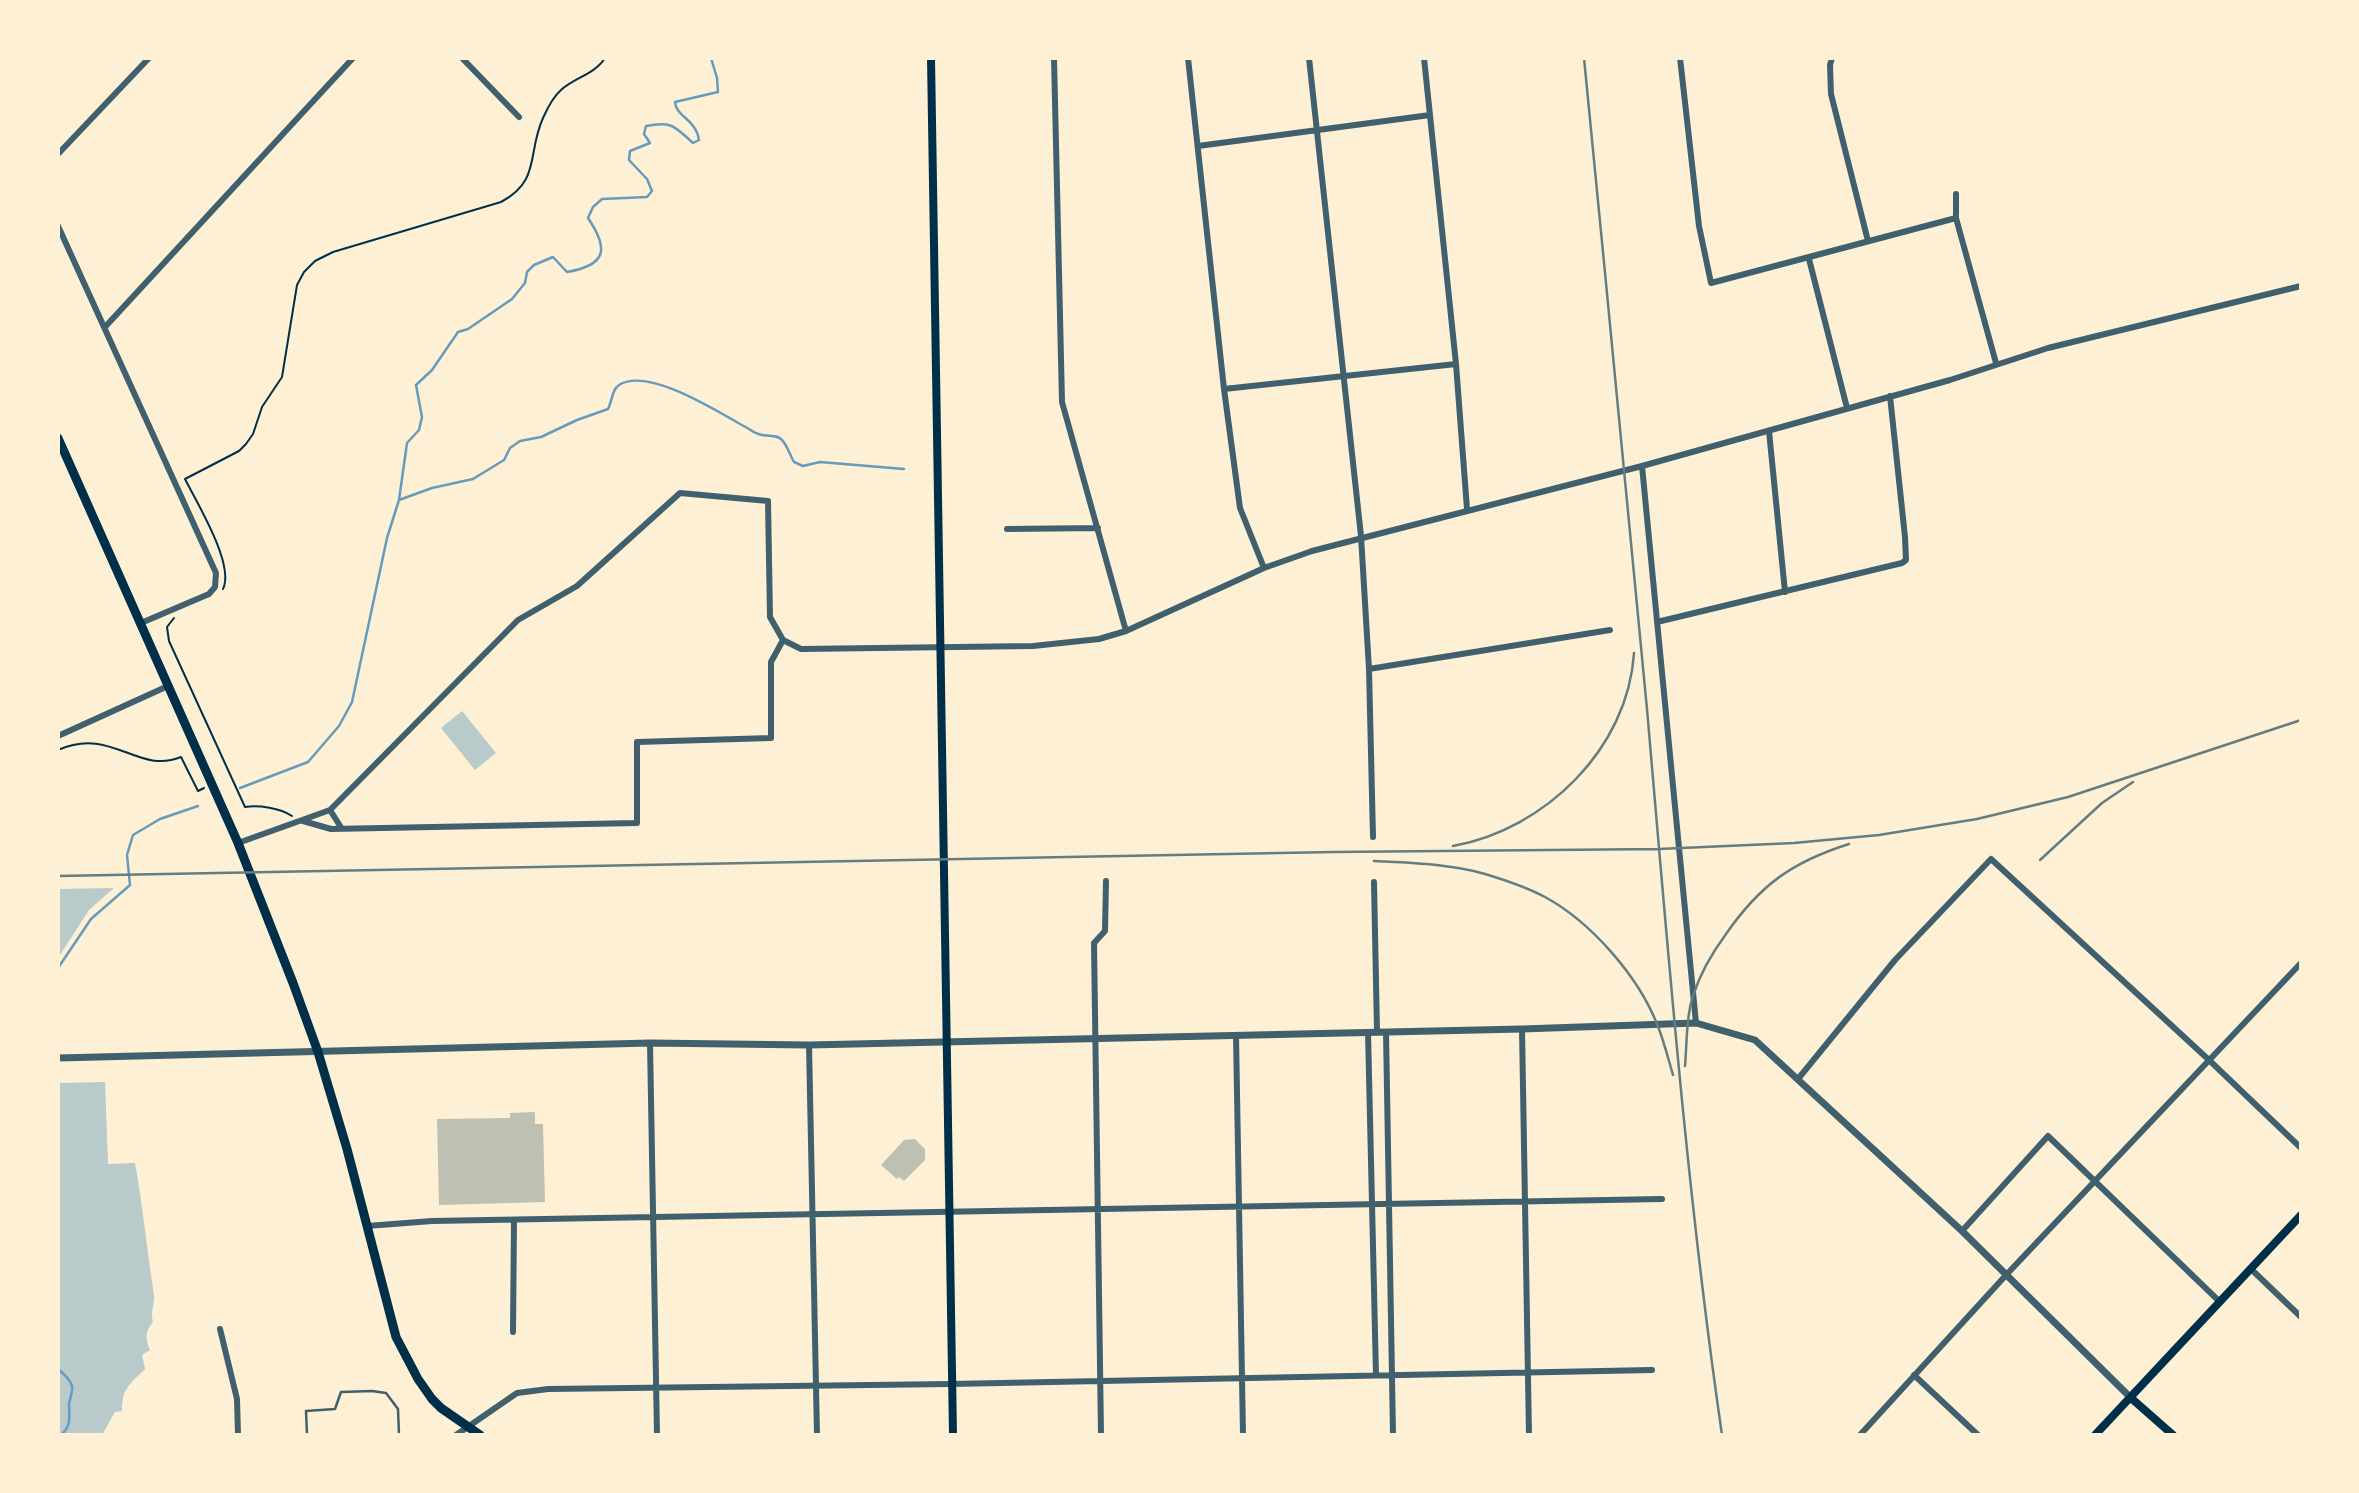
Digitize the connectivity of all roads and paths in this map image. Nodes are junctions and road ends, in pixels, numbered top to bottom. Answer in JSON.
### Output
{"nodes":[{"id":1,"x":149,"y":58,"type":"edge"},
{"id":2,"x":354,"y":58,"type":"edge"},
{"id":3,"x":462,"y":58,"type":"edge"},
{"id":4,"x":605,"y":58,"type":"edge"},
{"id":5,"x":931,"y":58,"type":"edge"},
{"id":6,"x":1054,"y":58,"type":"edge"},
{"id":7,"x":1188,"y":58,"type":"edge"},
{"id":8,"x":1309,"y":58,"type":"edge"},
{"id":9,"x":1424,"y":58,"type":"edge"},
{"id":10,"x":1680,"y":58,"type":"edge"},
{"id":11,"x":1832,"y":58,"type":"edge"},
{"id":12,"x":1430,"y":115,"type":"junction"},
{"id":13,"x":519,"y":117,"type":"dead end"},
{"id":14,"x":1316,"y":131,"type":"junction"},
{"id":15,"x":1198,"y":146,"type":"junction"},
{"id":16,"x":58,"y":154,"type":"edge"},
{"id":17,"x":1956,"y":194,"type":"dead end"},
{"id":18,"x":1956,"y":218,"type":"junction"},
{"id":19,"x":58,"y":226,"type":"edge"},
{"id":20,"x":1868,"y":241,"type":"junction"},
{"id":21,"x":1809,"y":258,"type":"junction"},
{"id":22,"x":2301,"y":286,"type":"edge"},
{"id":23,"x":104,"y":327,"type":"junction"},
{"id":24,"x":1996,"y":363,"type":"junction"},
{"id":25,"x":1456,"y":365,"type":"junction"},
{"id":26,"x":1344,"y":377,"type":"junction"},
{"id":27,"x":1224,"y":389,"type":"junction"},
{"id":28,"x":1890,"y":396,"type":"junction"},
{"id":29,"x":1847,"y":408,"type":"junction"},
{"id":30,"x":1769,"y":431,"type":"junction"},
{"id":31,"x":58,"y":438,"type":"edge"},
{"id":32,"x":1642,"y":466,"type":"junction"},
{"id":33,"x":1467,"y":509,"type":"junction"},
{"id":34,"x":1098,"y":528,"type":"junction"},
{"id":35,"x":1007,"y":529,"type":"dead end"},
{"id":36,"x":1361,"y":536,"type":"junction"},
{"id":37,"x":1264,"y":569,"type":"junction"},
{"id":38,"x":1785,"y":592,"type":"junction"},
{"id":39,"x":220,"y":594,"type":"dead end"},
{"id":40,"x":175,"y":617,"type":"dead end"},
{"id":41,"x":1657,"y":622,"type":"junction"},
{"id":42,"x":141,"y":623,"type":"junction"},
{"id":43,"x":1610,"y":630,"type":"dead end"},
{"id":44,"x":1126,"y":631,"type":"junction"},
{"id":45,"x":783,"y":640,"type":"junction"},
{"id":46,"x":941,"y":647,"type":"junction"},
{"id":47,"x":1368,"y":669,"type":"junction"},
{"id":48,"x":168,"y":686,"type":"junction"},
{"id":49,"x":58,"y":736,"type":"edge"},
{"id":50,"x":58,"y":750,"type":"edge"},
{"id":51,"x":198,"y":790,"type":"dead end"},
{"id":52,"x":330,"y":810,"type":"junction"},
{"id":53,"x":293,"y":817,"type":"dead end"},
{"id":54,"x":302,"y":821,"type":"junction"},
{"id":55,"x":342,"y":829,"type":"junction"},
{"id":56,"x":1373,"y":837,"type":"dead end"},
{"id":57,"x":239,"y":843,"type":"junction"},
{"id":58,"x":1106,"y":881,"type":"dead end"},
{"id":59,"x":1374,"y":882,"type":"dead end"},
{"id":60,"x":2301,"y":963,"type":"edge"},
{"id":61,"x":1696,"y":1023,"type":"junction"},
{"id":62,"x":1522,"y":1029,"type":"junction"},
{"id":63,"x":1368,"y":1032,"type":"junction"},
{"id":64,"x":1382,"y":1032,"type":"junction"},
{"id":65,"x":1236,"y":1035,"type":"junction"},
{"id":66,"x":1095,"y":1038,"type":"junction"},
{"id":67,"x":946,"y":1040,"type":"junction"},
{"id":68,"x":650,"y":1042,"type":"junction"},
{"id":69,"x":809,"y":1045,"type":"junction"},
{"id":70,"x":318,"y":1052,"type":"junction"},
{"id":71,"x":58,"y":1058,"type":"edge"},
{"id":72,"x":2209,"y":1059,"type":"junction"},
{"id":73,"x":1798,"y":1079,"type":"junction"},
{"id":74,"x":2301,"y":1148,"type":"edge"},
{"id":75,"x":2097,"y":1181,"type":"junction"},
{"id":76,"x":1662,"y":1199,"type":"dead end"},
{"id":77,"x":1525,"y":1201,"type":"junction"},
{"id":78,"x":1372,"y":1203,"type":"junction"},
{"id":79,"x":1389,"y":1203,"type":"junction"},
{"id":80,"x":1240,"y":1205,"type":"junction"},
{"id":81,"x":1097,"y":1208,"type":"junction"},
{"id":82,"x":948,"y":1212,"type":"junction"},
{"id":83,"x":813,"y":1215,"type":"junction"},
{"id":84,"x":2301,"y":1216,"type":"edge"},
{"id":85,"x":653,"y":1218,"type":"junction"},
{"id":86,"x":514,"y":1220,"type":"junction"},
{"id":87,"x":367,"y":1226,"type":"junction"},
{"id":88,"x":1962,"y":1231,"type":"junction"},
{"id":89,"x":2251,"y":1269,"type":"junction"},
{"id":90,"x":2007,"y":1274,"type":"junction"},
{"id":91,"x":2220,"y":1302,"type":"junction"},
{"id":92,"x":2301,"y":1317,"type":"edge"},
{"id":93,"x":220,"y":1329,"type":"dead end"},
{"id":94,"x":513,"y":1332,"type":"dead end"},
{"id":95,"x":1652,"y":1370,"type":"dead end"},
{"id":96,"x":1528,"y":1372,"type":"junction"},
{"id":97,"x":1376,"y":1375,"type":"junction"},
{"id":98,"x":1392,"y":1375,"type":"junction"},
{"id":99,"x":1914,"y":1375,"type":"junction"},
{"id":100,"x":1242,"y":1378,"type":"junction"},
{"id":101,"x":1101,"y":1380,"type":"junction"},
{"id":102,"x":951,"y":1384,"type":"junction"},
{"id":103,"x":816,"y":1386,"type":"junction"},
{"id":104,"x":655,"y":1388,"type":"junction"},
{"id":105,"x":2131,"y":1398,"type":"junction"},
{"id":106,"x":467,"y":1427,"type":"junction"},
{"id":107,"x":238,"y":1435,"type":"edge"},
{"id":108,"x":307,"y":1435,"type":"edge"},
{"id":109,"x":399,"y":1435,"type":"edge"},
{"id":110,"x":456,"y":1435,"type":"edge"},
{"id":111,"x":480,"y":1435,"type":"edge"},
{"id":112,"x":657,"y":1435,"type":"edge"},
{"id":113,"x":817,"y":1435,"type":"edge"},
{"id":114,"x":953,"y":1435,"type":"edge"},
{"id":115,"x":1101,"y":1435,"type":"edge"},
{"id":116,"x":1243,"y":1435,"type":"edge"},
{"id":117,"x":1393,"y":1435,"type":"edge"},
{"id":118,"x":1528,"y":1435,"type":"edge"},
{"id":119,"x":1860,"y":1435,"type":"edge"},
{"id":120,"x":1978,"y":1435,"type":"edge"},
{"id":121,"x":2095,"y":1435,"type":"edge"},
{"id":122,"x":2173,"y":1435,"type":"edge"}],
"edges":[{"from":1,"to":16,"type":"street"},
{"from":2,"to":23,"type":"street"},
{"from":3,"to":13,"type":"street"},
{"from":4,"to":39,"type":"path"},
{"from":5,"to":46,"type":"main road"},
{"from":6,"to":34,"type":"street"},
{"from":7,"to":15,"type":"street"},
{"from":8,"to":14,"type":"street"},
{"from":9,"to":12,"type":"street"},
{"from":10,"to":21,"type":"street"},
{"from":11,"to":20,"type":"street"},
{"from":12,"to":14,"type":"street"},
{"from":12,"to":25,"type":"street"},
{"from":14,"to":15,"type":"street"},
{"from":14,"to":26,"type":"street"},
{"from":15,"to":27,"type":"street"},
{"from":17,"to":18,"type":"street"},
{"from":18,"to":20,"type":"street"},
{"from":18,"to":24,"type":"street"},
{"from":19,"to":23,"type":"street"},
{"from":20,"to":21,"type":"street"},
{"from":21,"to":29,"type":"street"},
{"from":22,"to":24,"type":"street"},
{"from":23,"to":42,"type":"street"},
{"from":24,"to":28,"type":"street"},
{"from":25,"to":26,"type":"street"},
{"from":25,"to":33,"type":"street"},
{"from":26,"to":27,"type":"street"},
{"from":26,"to":36,"type":"street"},
{"from":27,"to":37,"type":"street"},
{"from":28,"to":29,"type":"street"},
{"from":28,"to":38,"type":"street"},
{"from":29,"to":30,"type":"street"},
{"from":30,"to":32,"type":"street"},
{"from":30,"to":38,"type":"street"},
{"from":31,"to":42,"type":"main road"},
{"from":32,"to":33,"type":"street"},
{"from":32,"to":41,"type":"street"},
{"from":33,"to":36,"type":"street"},
{"from":34,"to":35,"type":"street"},
{"from":34,"to":44,"type":"street"},
{"from":36,"to":37,"type":"street"},
{"from":36,"to":47,"type":"street"},
{"from":37,"to":44,"type":"street"},
{"from":38,"to":41,"type":"street"},
{"from":40,"to":53,"type":"path"},
{"from":41,"to":61,"type":"street"},
{"from":42,"to":48,"type":"main road"},
{"from":43,"to":47,"type":"street"},
{"from":44,"to":46,"type":"street"},
{"from":45,"to":46,"type":"street"},
{"from":45,"to":52,"type":"street"},
{"from":45,"to":55,"type":"street"},
{"from":46,"to":67,"type":"main road"},
{"from":47,"to":56,"type":"street"},
{"from":48,"to":49,"type":"street"},
{"from":48,"to":57,"type":"main road"},
{"from":50,"to":51,"type":"path"},
{"from":52,"to":54,"type":"street"},
{"from":52,"to":55,"type":"street"},
{"from":54,"to":55,"type":"street"},
{"from":54,"to":57,"type":"street"},
{"from":57,"to":70,"type":"main road"},
{"from":58,"to":66,"type":"street"},
{"from":59,"to":64,"type":"street"},
{"from":60,"to":72,"type":"street"},
{"from":61,"to":62,"type":"street"},
{"from":61,"to":73,"type":"street"},
{"from":62,"to":64,"type":"street"},
{"from":62,"to":77,"type":"street"},
{"from":63,"to":64,"type":"street"},
{"from":63,"to":65,"type":"street"},
{"from":63,"to":78,"type":"street"},
{"from":64,"to":79,"type":"street"},
{"from":65,"to":66,"type":"street"},
{"from":65,"to":80,"type":"street"},
{"from":66,"to":67,"type":"street"},
{"from":66,"to":81,"type":"street"},
{"from":67,"to":69,"type":"street"},
{"from":67,"to":82,"type":"main road"},
{"from":68,"to":69,"type":"street"},
{"from":68,"to":70,"type":"street"},
{"from":68,"to":85,"type":"street"},
{"from":69,"to":83,"type":"street"},
{"from":70,"to":71,"type":"street"},
{"from":70,"to":87,"type":"main road"},
{"from":72,"to":73,"type":"street"},
{"from":72,"to":74,"type":"street"},
{"from":72,"to":75,"type":"street"},
{"from":73,"to":88,"type":"street"},
{"from":75,"to":88,"type":"street"},
{"from":75,"to":90,"type":"street"},
{"from":75,"to":91,"type":"street"},
{"from":76,"to":77,"type":"street"},
{"from":77,"to":79,"type":"street"},
{"from":77,"to":96,"type":"street"},
{"from":78,"to":79,"type":"street"},
{"from":78,"to":80,"type":"street"},
{"from":78,"to":97,"type":"street"},
{"from":79,"to":98,"type":"street"},
{"from":80,"to":81,"type":"street"},
{"from":80,"to":100,"type":"street"},
{"from":81,"to":82,"type":"street"},
{"from":81,"to":101,"type":"street"},
{"from":82,"to":83,"type":"street"},
{"from":82,"to":102,"type":"main road"},
{"from":83,"to":85,"type":"street"},
{"from":83,"to":103,"type":"street"},
{"from":84,"to":89,"type":"main road"},
{"from":85,"to":86,"type":"street"},
{"from":85,"to":104,"type":"street"},
{"from":86,"to":87,"type":"street"},
{"from":86,"to":94,"type":"street"},
{"from":87,"to":106,"type":"main road"},
{"from":88,"to":90,"type":"street"},
{"from":89,"to":91,"type":"main road"},
{"from":89,"to":92,"type":"street"},
{"from":90,"to":99,"type":"street"},
{"from":90,"to":105,"type":"street"},
{"from":91,"to":105,"type":"main road"},
{"from":93,"to":107,"type":"street"},
{"from":95,"to":96,"type":"street"},
{"from":96,"to":98,"type":"street"},
{"from":96,"to":118,"type":"street"},
{"from":97,"to":98,"type":"street"},
{"from":97,"to":100,"type":"street"},
{"from":98,"to":117,"type":"street"},
{"from":99,"to":119,"type":"street"},
{"from":99,"to":120,"type":"street"},
{"from":100,"to":101,"type":"street"},
{"from":100,"to":116,"type":"street"},
{"from":101,"to":102,"type":"street"},
{"from":101,"to":115,"type":"street"},
{"from":102,"to":103,"type":"street"},
{"from":102,"to":114,"type":"main road"},
{"from":103,"to":104,"type":"street"},
{"from":103,"to":113,"type":"street"},
{"from":104,"to":106,"type":"street"},
{"from":104,"to":112,"type":"street"},
{"from":105,"to":121,"type":"main road"},
{"from":105,"to":122,"type":"main road"},
{"from":106,"to":110,"type":"street"},
{"from":106,"to":111,"type":"main road"},
{"from":108,"to":109,"type":"lane"}]}
